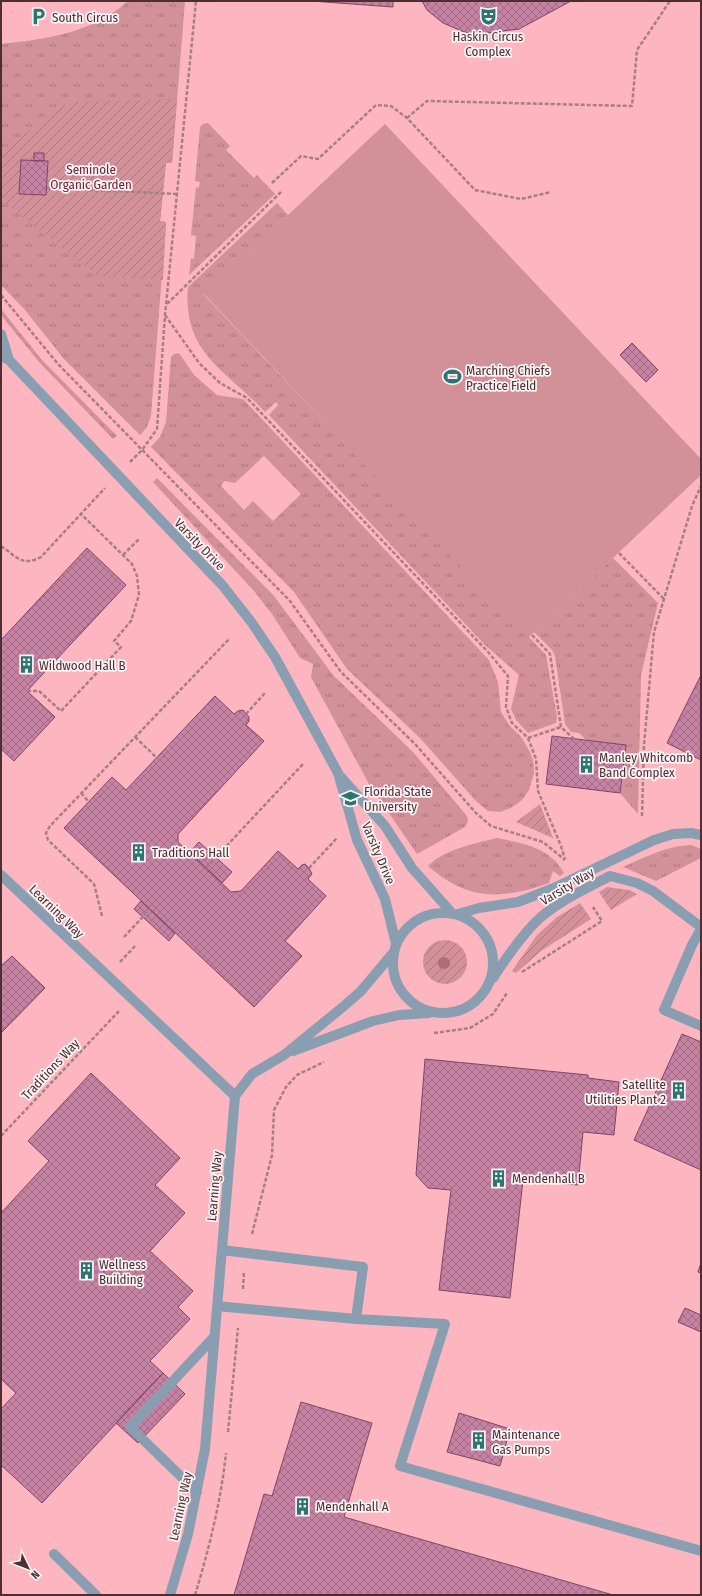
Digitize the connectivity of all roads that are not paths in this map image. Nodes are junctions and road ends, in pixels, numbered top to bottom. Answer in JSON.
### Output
{"nodes":[{"id":1,"x":1,"y":334,"type":"edge"},
{"id":2,"x":5,"y":358,"type":"edge"},
{"id":3,"x":338,"y":773,"type":"junction"},
{"id":4,"x":701,"y":835,"type":"edge"},
{"id":5,"x":1,"y":876,"type":"edge"},
{"id":6,"x":454,"y":913,"type":"junction"},
{"id":7,"x":701,"y":928,"type":"edge"},
{"id":8,"x":394,"y":948,"type":"junction"},
{"id":9,"x":489,"y":984,"type":"junction"},
{"id":10,"x":434,"y":1013,"type":"junction"},
{"id":11,"x":701,"y":1026,"type":"edge"},
{"id":12,"x":284,"y":1055,"type":"junction"},
{"id":13,"x":235,"y":1096,"type":"junction"},
{"id":14,"x":222,"y":1250,"type":"junction"},
{"id":15,"x":217,"y":1306,"type":"junction"},
{"id":16,"x":356,"y":1319,"type":"junction"},
{"id":17,"x":214,"y":1336,"type":"junction"},
{"id":18,"x":198,"y":1492,"type":"junction"},
{"id":19,"x":701,"y":1551,"type":"edge"},
{"id":20,"x":54,"y":1554,"type":"dead end"},
{"id":21,"x":96,"y":1595,"type":"edge"},
{"id":22,"x":170,"y":1595,"type":"edge"}],
"edges":[{"from":1,"to":2,"type":"lane","name":"Varsity Drive"},
{"from":2,"to":3,"type":"lane","name":"Varsity Drive"},
{"from":3,"to":6,"type":"lane","name":"Varsity Drive"},
{"from":3,"to":8,"type":"lane","name":"Varsity Drive"},
{"from":4,"to":6,"type":"lane","name":"Varsity Way"},
{"from":5,"to":13,"type":"lane","name":"Learning Way"},
{"from":6,"to":8,"type":"lane"},
{"from":6,"to":9,"type":"lane"},
{"from":7,"to":9,"type":"lane","name":"Varsity Way"},
{"from":7,"to":11,"type":"lane"},
{"from":8,"to":10,"type":"lane"},
{"from":8,"to":12,"type":"lane"},
{"from":9,"to":10,"type":"lane"},
{"from":10,"to":12,"type":"lane"},
{"from":12,"to":13,"type":"lane"},
{"from":13,"to":14,"type":"lane","name":"Learning Way"},
{"from":14,"to":15,"type":"lane","name":"Learning Way"},
{"from":14,"to":16,"type":"lane"},
{"from":15,"to":16,"type":"lane"},
{"from":15,"to":17,"type":"lane","name":"Learning Way"},
{"from":16,"to":19,"type":"lane"},
{"from":17,"to":18,"type":"lane","name":"Learning Way"},
{"from":17,"to":18,"type":"lane"},
{"from":18,"to":22,"type":"lane","name":"Learning Way"},
{"from":20,"to":21,"type":"lane"}]}
